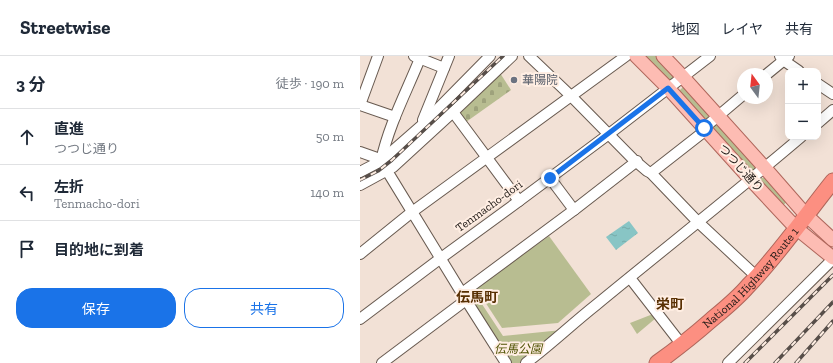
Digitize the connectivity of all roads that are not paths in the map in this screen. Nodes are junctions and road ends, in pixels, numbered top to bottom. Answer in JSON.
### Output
{"nodes":[{"id":1,"x":378,"y":56,"type":"edge"},
{"id":2,"x":449,"y":56,"type":"edge"},
{"id":3,"x":490,"y":56,"type":"edge"},
{"id":4,"x":512,"y":56,"type":"edge"},
{"id":5,"x":529,"y":56,"type":"edge"},
{"id":6,"x":626,"y":56,"type":"edge"},
{"id":7,"x":636,"y":56,"type":"edge"},
{"id":8,"x":663,"y":56,"type":"edge"},
{"id":9,"x":710,"y":56,"type":"edge"},
{"id":10,"x":418,"y":57,"type":"edge"},
{"id":11,"x":784,"y":57,"type":"edge"},
{"id":12,"x":444,"y":68,"type":"junction"},
{"id":13,"x":773,"y":68,"type":"edge"},
{"id":14,"x":796,"y":68,"type":"edge"},
{"id":15,"x":683,"y":77,"type":"junction"},
{"id":16,"x":821,"y":86,"type":"edge"},
{"id":17,"x":668,"y":88,"type":"junction"},
{"id":18,"x":833,"y":94,"type":"edge"},
{"id":19,"x":571,"y":96,"type":"junction"},
{"id":20,"x":737,"y":100,"type":"edge"},
{"id":21,"x":360,"y":105,"type":"edge"},
{"id":22,"x":833,"y":110,"type":"edge"},
{"id":23,"x":453,"y":112,"type":"junction"},
{"id":24,"x":718,"y":116,"type":"junction"},
{"id":25,"x":395,"y":117,"type":"junction"},
{"id":26,"x":821,"y":120,"type":"edge"},
{"id":27,"x":421,"y":126,"type":"junction"},
{"id":28,"x":705,"y":129,"type":"junction"},
{"id":29,"x":609,"y":134,"type":"junction"},
{"id":30,"x":798,"y":140,"type":"edge"},
{"id":31,"x":360,"y":152,"type":"edge"},
{"id":32,"x":487,"y":158,"type":"junction"},
{"id":33,"x":381,"y":161,"type":"junction"},
{"id":34,"x":637,"y":161,"type":"junction"},
{"id":35,"x":765,"y":168,"type":"junction"},
{"id":36,"x":386,"y":170,"type":"junction"},
{"id":37,"x":360,"y":172,"type":"edge"},
{"id":38,"x":650,"y":173,"type":"junction"},
{"id":39,"x":550,"y":178,"type":"junction"},
{"id":40,"x":751,"y":180,"type":"junction"},
{"id":41,"x":833,"y":181,"type":"edge"},
{"id":42,"x":360,"y":185,"type":"edge"},
{"id":43,"x":519,"y":201,"type":"junction"},
{"id":44,"x":574,"y":210,"type":"junction"},
{"id":45,"x":412,"y":212,"type":"junction"},
{"id":46,"x":806,"y":215,"type":"junction"},
{"id":47,"x":698,"y":222,"type":"junction"},
{"id":48,"x":796,"y":228,"type":"junction"},
{"id":49,"x":833,"y":240,"type":"edge"},
{"id":50,"x":360,"y":254,"type":"edge"},
{"id":51,"x":441,"y":258,"type":"junction"},
{"id":52,"x":833,"y":259,"type":"edge"},
{"id":53,"x":756,"y":277,"type":"junction"},
{"id":54,"x":630,"y":278,"type":"junction"},
{"id":55,"x":464,"y":296,"type":"junction"},
{"id":56,"x":360,"y":319,"type":"edge"},
{"id":57,"x":682,"y":345,"type":"junction"},
{"id":58,"x":382,"y":363,"type":"edge"},
{"id":59,"x":506,"y":363,"type":"edge"},
{"id":60,"x":526,"y":363,"type":"edge"},
{"id":61,"x":657,"y":363,"type":"edge"},
{"id":62,"x":728,"y":363,"type":"edge"}],
"edges":[{"from":1,"to":21,"type":"street"},
{"from":2,"to":12,"type":"street"},
{"from":3,"to":27,"type":"street"},
{"from":4,"to":23,"type":"street"},
{"from":5,"to":19,"type":"street"},
{"from":6,"to":19,"type":"street"},
{"from":7,"to":17,"type":"main road","name":"つつじ通り"},
{"from":8,"to":15,"type":"main road","name":"つつじ通り"},
{"from":9,"to":15,"type":"street","name":"Tenmacho-dori"},
{"from":10,"to":12,"type":"street"},
{"from":10,"to":25,"type":"street"},
{"from":11,"to":13,"type":"street"},
{"from":11,"to":14,"type":"street"},
{"from":12,"to":27,"type":"street"},
{"from":15,"to":17,"type":"street","name":"Tenmacho-dori"},
{"from":15,"to":24,"type":"main road","name":"つつじ通り"},
{"from":16,"to":18,"type":"street"},
{"from":17,"to":28,"type":"main road","name":"つつじ通り"},
{"from":17,"to":29,"type":"street","name":"Tenmacho-dori"},
{"from":19,"to":29,"type":"street"},
{"from":19,"to":32,"type":"street"},
{"from":20,"to":24,"type":"street"},
{"from":21,"to":25,"type":"street"},
{"from":22,"to":26,"type":"street"},
{"from":23,"to":32,"type":"street"},
{"from":23,"to":36,"type":"street"},
{"from":24,"to":28,"type":"street"},
{"from":24,"to":35,"type":"main road","name":"つつじ通り"},
{"from":25,"to":33,"type":"street"},
{"from":27,"to":33,"type":"street"},
{"from":28,"to":38,"type":"street"},
{"from":28,"to":40,"type":"main road","name":"つつじ通り"},
{"from":29,"to":34,"type":"street"},
{"from":29,"to":39,"type":"street","name":"Tenmacho-dori"},
{"from":30,"to":35,"type":"street"},
{"from":31,"to":33,"type":"street"},
{"from":32,"to":43,"type":"street"},
{"from":32,"to":45,"type":"street"},
{"from":33,"to":36,"type":"street"},
{"from":33,"to":37,"type":"street"},
{"from":34,"to":38,"type":"street"},
{"from":34,"to":44,"type":"street"},
{"from":35,"to":40,"type":"street"},
{"from":35,"to":46,"type":"main road","name":"つつじ通り"},
{"from":36,"to":42,"type":"street"},
{"from":36,"to":45,"type":"street"},
{"from":38,"to":47,"type":"street"},
{"from":39,"to":43,"type":"street","name":"Tenmacho-dori"},
{"from":39,"to":44,"type":"street"},
{"from":40,"to":47,"type":"street"},
{"from":40,"to":48,"type":"main road","name":"つつじ通り"},
{"from":41,"to":46,"type":"highway","name":"National Highway Route 1"},
{"from":43,"to":51,"type":"street","name":"Tenmacho-dori"},
{"from":44,"to":55,"type":"street"},
{"from":45,"to":50,"type":"street"},
{"from":45,"to":51,"type":"street"},
{"from":46,"to":48,"type":"highway","name":"National Highway Route 1"},
{"from":46,"to":49,"type":"main road","name":"つつじ通り"},
{"from":47,"to":53,"type":"street"},
{"from":47,"to":54,"type":"street"},
{"from":48,"to":52,"type":"main road","name":"つつじ通り"},
{"from":48,"to":53,"type":"highway","name":"National Highway Route 1"},
{"from":51,"to":55,"type":"street"},
{"from":51,"to":56,"type":"street","name":"Tenmacho-dori"},
{"from":52,"to":62,"type":"street"},
{"from":53,"to":57,"type":"highway","name":"National Highway Route 1"},
{"from":54,"to":57,"type":"street"},
{"from":54,"to":60,"type":"street"},
{"from":55,"to":58,"type":"street"},
{"from":55,"to":59,"type":"street"},
{"from":57,"to":61,"type":"highway","name":"National Highway Route 1"}]}
